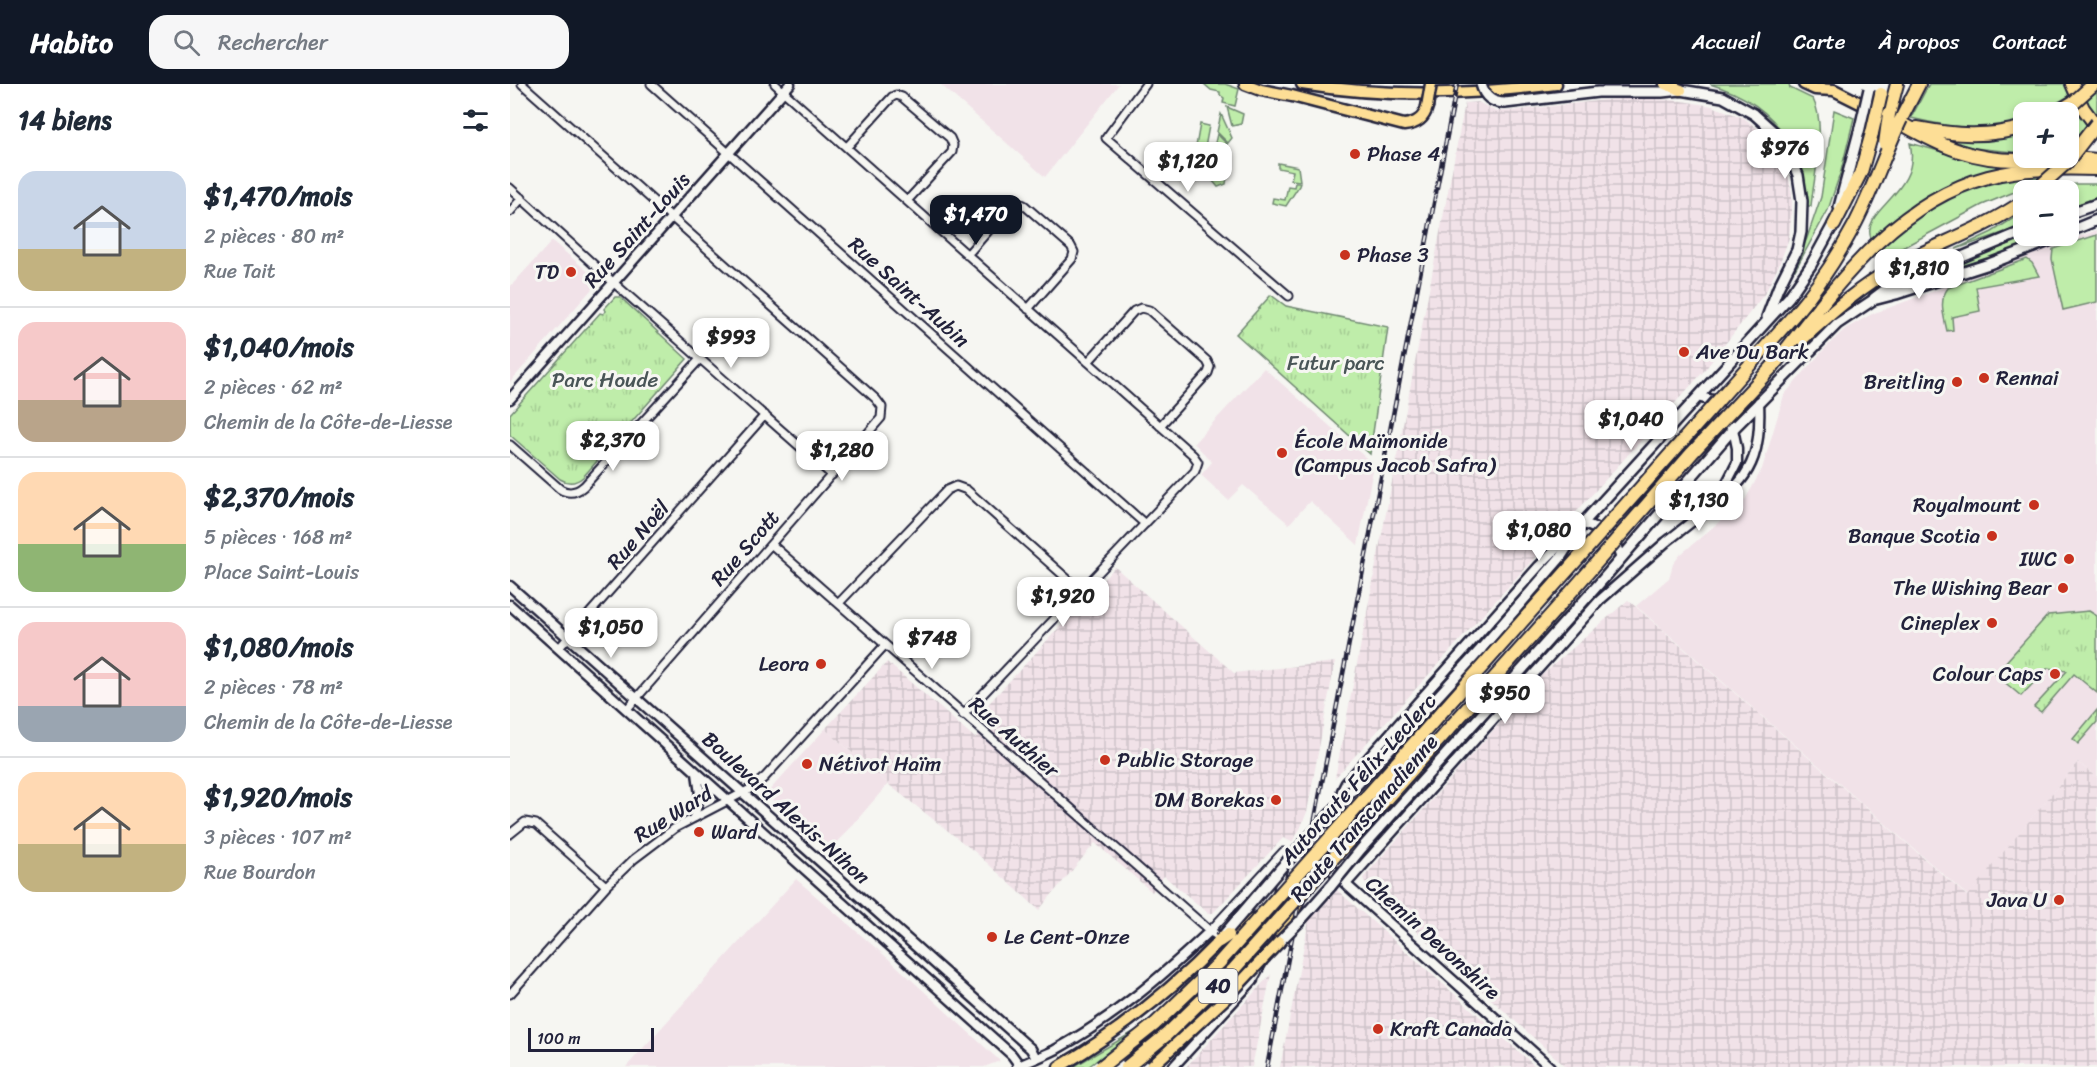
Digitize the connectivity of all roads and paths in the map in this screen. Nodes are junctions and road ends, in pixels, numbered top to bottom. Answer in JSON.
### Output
{"nodes":[{"id":1,"x":522,"y":84,"type":"edge"},
{"id":2,"x":651,"y":84,"type":"edge"},
{"id":3,"x":775,"y":84,"type":"edge"},
{"id":4,"x":790,"y":84,"type":"edge"},
{"id":5,"x":1146,"y":84,"type":"edge"},
{"id":6,"x":1245,"y":84,"type":"edge"},
{"id":7,"x":1302,"y":84,"type":"edge"},
{"id":8,"x":1431,"y":84,"type":"edge"},
{"id":9,"x":1481,"y":84,"type":"edge"},
{"id":10,"x":1556,"y":84,"type":"edge"},
{"id":11,"x":1665,"y":84,"type":"edge"},
{"id":12,"x":1804,"y":84,"type":"edge"},
{"id":13,"x":1919,"y":84,"type":"edge"},
{"id":14,"x":2072,"y":84,"type":"edge"},
{"id":15,"x":2094,"y":84,"type":"edge"},
{"id":16,"x":1831,"y":87,"type":"edge"},
{"id":17,"x":1883,"y":87,"type":"edge"},
{"id":18,"x":1682,"y":90,"type":"junction"},
{"id":19,"x":784,"y":92,"type":"junction"},
{"id":20,"x":2072,"y":102,"type":"edge"},
{"id":21,"x":1904,"y":125,"type":"junction"},
{"id":22,"x":2097,"y":125,"type":"edge"},
{"id":23,"x":2013,"y":129,"type":"edge"},
{"id":24,"x":847,"y":147,"type":"junction"},
{"id":25,"x":729,"y":154,"type":"junction"},
{"id":26,"x":1883,"y":158,"type":"junction"},
{"id":27,"x":2097,"y":160,"type":"edge"},
{"id":28,"x":2097,"y":169,"type":"edge"},
{"id":29,"x":2048,"y":180,"type":"edge"},
{"id":30,"x":510,"y":188,"type":"edge"},
{"id":31,"x":522,"y":198,"type":"junction"},
{"id":32,"x":907,"y":201,"type":"junction"},
{"id":33,"x":2097,"y":204,"type":"edge"},
{"id":34,"x":2013,"y":208,"type":"edge"},
{"id":35,"x":2079,"y":210,"type":"edge"},
{"id":36,"x":510,"y":212,"type":"edge"},
{"id":37,"x":672,"y":218,"type":"junction"},
{"id":38,"x":2097,"y":220,"type":"edge"},
{"id":39,"x":1834,"y":225,"type":"joint"},
{"id":40,"x":2079,"y":227,"type":"edge"},
{"id":41,"x":2013,"y":236,"type":"edge"},
{"id":42,"x":2036,"y":246,"type":"edge"},
{"id":43,"x":967,"y":255,"type":"junction"},
{"id":44,"x":614,"y":283,"type":"junction"},
{"id":45,"x":1289,"y":296,"type":"dead end"},
{"id":46,"x":1873,"y":300,"type":"junction"},
{"id":47,"x":1028,"y":309,"type":"junction"},
{"id":48,"x":1766,"y":321,"type":"junction"},
{"id":49,"x":700,"y":358,"type":"junction"},
{"id":50,"x":1088,"y":362,"type":"junction"},
{"id":51,"x":1773,"y":366,"type":"junction"},
{"id":52,"x":1699,"y":397,"type":"junction"},
{"id":53,"x":510,"y":399,"type":"edge"},
{"id":54,"x":1759,"y":402,"type":"junction"},
{"id":55,"x":765,"y":415,"type":"junction"},
{"id":56,"x":1160,"y":426,"type":"junction"},
{"id":57,"x":1733,"y":429,"type":"junction"},
{"id":58,"x":510,"y":445,"type":"edge"},
{"id":59,"x":832,"y":475,"type":"junction"},
{"id":60,"x":1717,"y":502,"type":"junction"},
{"id":61,"x":1583,"y":523,"type":"junction"},
{"id":62,"x":1145,"y":524,"type":"junction"},
{"id":63,"x":771,"y":544,"type":"junction"},
{"id":64,"x":1621,"y":558,"type":"junction"},
{"id":65,"x":510,"y":586,"type":"edge"},
{"id":66,"x":1081,"y":591,"type":"junction"},
{"id":67,"x":839,"y":603,"type":"junction"},
{"id":68,"x":510,"y":605,"type":"edge"},
{"id":69,"x":568,"y":639,"type":"junction"},
{"id":70,"x":885,"y":645,"type":"junction"},
{"id":71,"x":559,"y":648,"type":"junction"},
{"id":72,"x":636,"y":698,"type":"junction"},
{"id":73,"x":627,"y":708,"type":"junction"},
{"id":74,"x":963,"y":715,"type":"junction"},
{"id":75,"x":1389,"y":736,"type":"junction"},
{"id":76,"x":698,"y":773,"type":"junction"},
{"id":77,"x":1439,"y":780,"type":"junction"},
{"id":78,"x":742,"y":793,"type":"junction"},
{"id":79,"x":728,"y":800,"type":"junction"},
{"id":80,"x":694,"y":817,"type":"junction"},
{"id":81,"x":510,"y":834,"type":"edge"},
{"id":82,"x":1274,"y":861,"type":"junction"},
{"id":83,"x":1284,"y":864,"type":"junction"},
{"id":84,"x":1346,"y":884,"type":"junction"},
{"id":85,"x":606,"y":886,"type":"junction"},
{"id":86,"x":1300,"y":896,"type":"junction"},
{"id":87,"x":1262,"y":916,"type":"junction"},
{"id":88,"x":1210,"y":931,"type":"junction"},
{"id":89,"x":1219,"y":941,"type":"junction"},
{"id":90,"x":1279,"y":942,"type":"junction"},
{"id":91,"x":1253,"y":980,"type":"junction"},
{"id":92,"x":510,"y":994,"type":"edge"},
{"id":93,"x":1036,"y":1058,"type":"junction"},
{"id":94,"x":1018,"y":1066,"type":"edge"},
{"id":95,"x":1059,"y":1067,"type":"edge"},
{"id":96,"x":1101,"y":1067,"type":"edge"},
{"id":97,"x":1127,"y":1067,"type":"edge"},
{"id":98,"x":1151,"y":1067,"type":"edge"},
{"id":99,"x":1173,"y":1067,"type":"edge"},
{"id":100,"x":1550,"y":1067,"type":"edge"}],
"edges":[{"from":1,"to":37,"type":"street"},
{"from":2,"to":25,"type":"street","name":"Rue Saint-Aubin"},
{"from":3,"to":19,"type":"street"},
{"from":4,"to":19,"type":"street","name":"Rue Saint-Louis"},
{"from":5,"to":45,"type":"street"},
{"from":6,"to":8,"type":"main road","bridge":true},
{"from":7,"to":10,"type":"main road"},
{"from":9,"to":18,"type":"main road","bridge":true},
{"from":11,"to":18,"type":"main road"},
{"from":12,"to":16,"type":"main road"},
{"from":13,"to":26,"type":"highway","number":"40","bridge":true},
{"from":14,"to":22,"type":"highway"},
{"from":15,"to":20,"type":"highway","bridge":true},
{"from":16,"to":21,"type":"main road"},
{"from":17,"to":26,"type":"highway","bridge":true},
{"from":17,"to":39,"type":"highway","bridge":true},
{"from":18,"to":48,"type":"main road"},
{"from":19,"to":24,"type":"street"},
{"from":19,"to":25,"type":"street","name":"Rue Saint-Louis"},
{"from":21,"to":23,"type":"highway"},
{"from":21,"to":27,"type":"highway"},
{"from":22,"to":29,"type":"highway","bridge":true},
{"from":24,"to":32,"type":"street"},
{"from":24,"to":32,"type":"street"},
{"from":25,"to":37,"type":"street","name":"Rue Saint-Louis"},
{"from":25,"to":62,"type":"street","name":"Rue Saint-Aubin"},
{"from":26,"to":87,"type":"highway","name":"Autoroute Félix-Leclerc","number":"40","bridge":true},
{"from":28,"to":51,"type":"highway"},
{"from":30,"to":31,"type":"street"},
{"from":31,"to":36,"type":"street"},
{"from":31,"to":44,"type":"street"},
{"from":32,"to":43,"type":"street"},
{"from":33,"to":35,"type":"main road"},
{"from":34,"to":51,"type":"highway","number":"40"},
{"from":37,"to":44,"type":"street","name":"Rue Saint-Louis"},
{"from":37,"to":59,"type":"street","name":"Rue Scott"},
{"from":38,"to":40,"type":"main road"},
{"from":39,"to":48,"type":"main road","name":"Route Transcanadienne"},
{"from":41,"to":46,"type":"main road","name":"Route Transcanadienne"},
{"from":42,"to":46,"type":"main road"},
{"from":43,"to":47,"type":"street"},
{"from":43,"to":47,"type":"street"},
{"from":44,"to":49,"type":"street"},
{"from":44,"to":53,"type":"street","name":"Rue Saint-Louis"},
{"from":46,"to":54,"type":"main road","name":"Route Transcanadienne"},
{"from":47,"to":50,"type":"street"},
{"from":48,"to":52,"type":"main road","name":"Route Transcanadienne"},
{"from":49,"to":55,"type":"street"},
{"from":49,"to":58,"type":"street"},
{"from":50,"to":56,"type":"street"},
{"from":50,"to":56,"type":"street"},
{"from":51,"to":86,"type":"highway","name":"Autoroute Félix-Leclerc","number":"40","bridge":true},
{"from":52,"to":57,"type":"main road"},
{"from":52,"to":61,"type":"main road","name":"Route Transcanadienne"},
{"from":54,"to":57,"type":"main road","name":"Route Transcanadienne"},
{"from":54,"to":60,"type":"street"},
{"from":55,"to":59,"type":"street"},
{"from":55,"to":69,"type":"street","name":"Rue Noël"},
{"from":56,"to":62,"type":"street"},
{"from":57,"to":60,"type":"street"},
{"from":57,"to":64,"type":"main road","name":"Route Transcanadienne"},
{"from":59,"to":63,"type":"street","name":"Rue Scott"},
{"from":60,"to":77,"type":"street"},
{"from":61,"to":64,"type":"main road"},
{"from":61,"to":75,"type":"street","name":"Chemin Devonshire"},
{"from":61,"to":89,"type":"main road","name":"Route Transcanadienne","bridge":true},
{"from":62,"to":66,"type":"street"},
{"from":63,"to":67,"type":"street","name":"Rue Authier"},
{"from":63,"to":72,"type":"street","name":"Rue Scott"},
{"from":64,"to":90,"type":"main road","name":"Route Transcanadienne","bridge":true},
{"from":65,"to":69,"type":"street","name":"Boulevard Alexis-Nihon"},
{"from":66,"to":67,"type":"street"},
{"from":66,"to":74,"type":"street"},
{"from":67,"to":70,"type":"street","name":"Rue Authier"},
{"from":68,"to":71,"type":"street","name":"Boulevard Alexis-Nihon"},
{"from":69,"to":71,"type":"street","name":"Rue Noël"},
{"from":69,"to":72,"type":"street","name":"Boulevard Alexis-Nihon"},
{"from":70,"to":74,"type":"street","name":"Rue Authier"},
{"from":70,"to":78,"type":"street","name":"Rue Ward"},
{"from":71,"to":73,"type":"street","name":"Boulevard Alexis-Nihon"},
{"from":72,"to":73,"type":"street","name":"Rue Scott"},
{"from":72,"to":78,"type":"street","name":"Boulevard Alexis-Nihon"},
{"from":73,"to":76,"type":"street","name":"Boulevard Alexis-Nihon"},
{"from":74,"to":88,"type":"street","name":"Rue Authier"},
{"from":75,"to":77,"type":"street"},
{"from":75,"to":84,"type":"street","name":"Chemin Devonshire"},
{"from":76,"to":79,"type":"street","name":"Boulevard Alexis-Nihon"},
{"from":76,"to":80,"type":"street"},
{"from":77,"to":84,"type":"street"},
{"from":78,"to":79,"type":"street","name":"Rue Ward"},
{"from":78,"to":93,"type":"street","name":"Boulevard Alexis-Nihon"},
{"from":79,"to":80,"type":"street","name":"Rue Ward"},
{"from":79,"to":94,"type":"street","name":"Boulevard Alexis-Nihon"},
{"from":80,"to":85,"type":"street","name":"Rue Ward"},
{"from":81,"to":85,"type":"street"},
{"from":82,"to":83,"type":"street"},
{"from":82,"to":83,"type":"street"},
{"from":82,"to":88,"type":"street"},
{"from":83,"to":91,"type":"street"},
{"from":84,"to":100,"type":"street","name":"Chemin Devonshire"},
{"from":85,"to":92,"type":"street","name":"Rue Ward"},
{"from":86,"to":90,"type":"highway","bridge":true},
{"from":86,"to":97,"type":"highway","name":"Autoroute Félix-Leclerc","number":"40","bridge":true},
{"from":87,"to":89,"type":"highway","bridge":true},
{"from":87,"to":96,"type":"highway","name":"Autoroute Félix-Leclerc","number":"40","bridge":true},
{"from":88,"to":91,"type":"street"},
{"from":88,"to":93,"type":"street"},
{"from":89,"to":95,"type":"main road","name":"Route Transcanadienne"},
{"from":90,"to":98,"type":"main road","name":"Route Transcanadienne","bridge":true},
{"from":91,"to":99,"type":"street"},
{"from":93,"to":94,"type":"street"}]}
